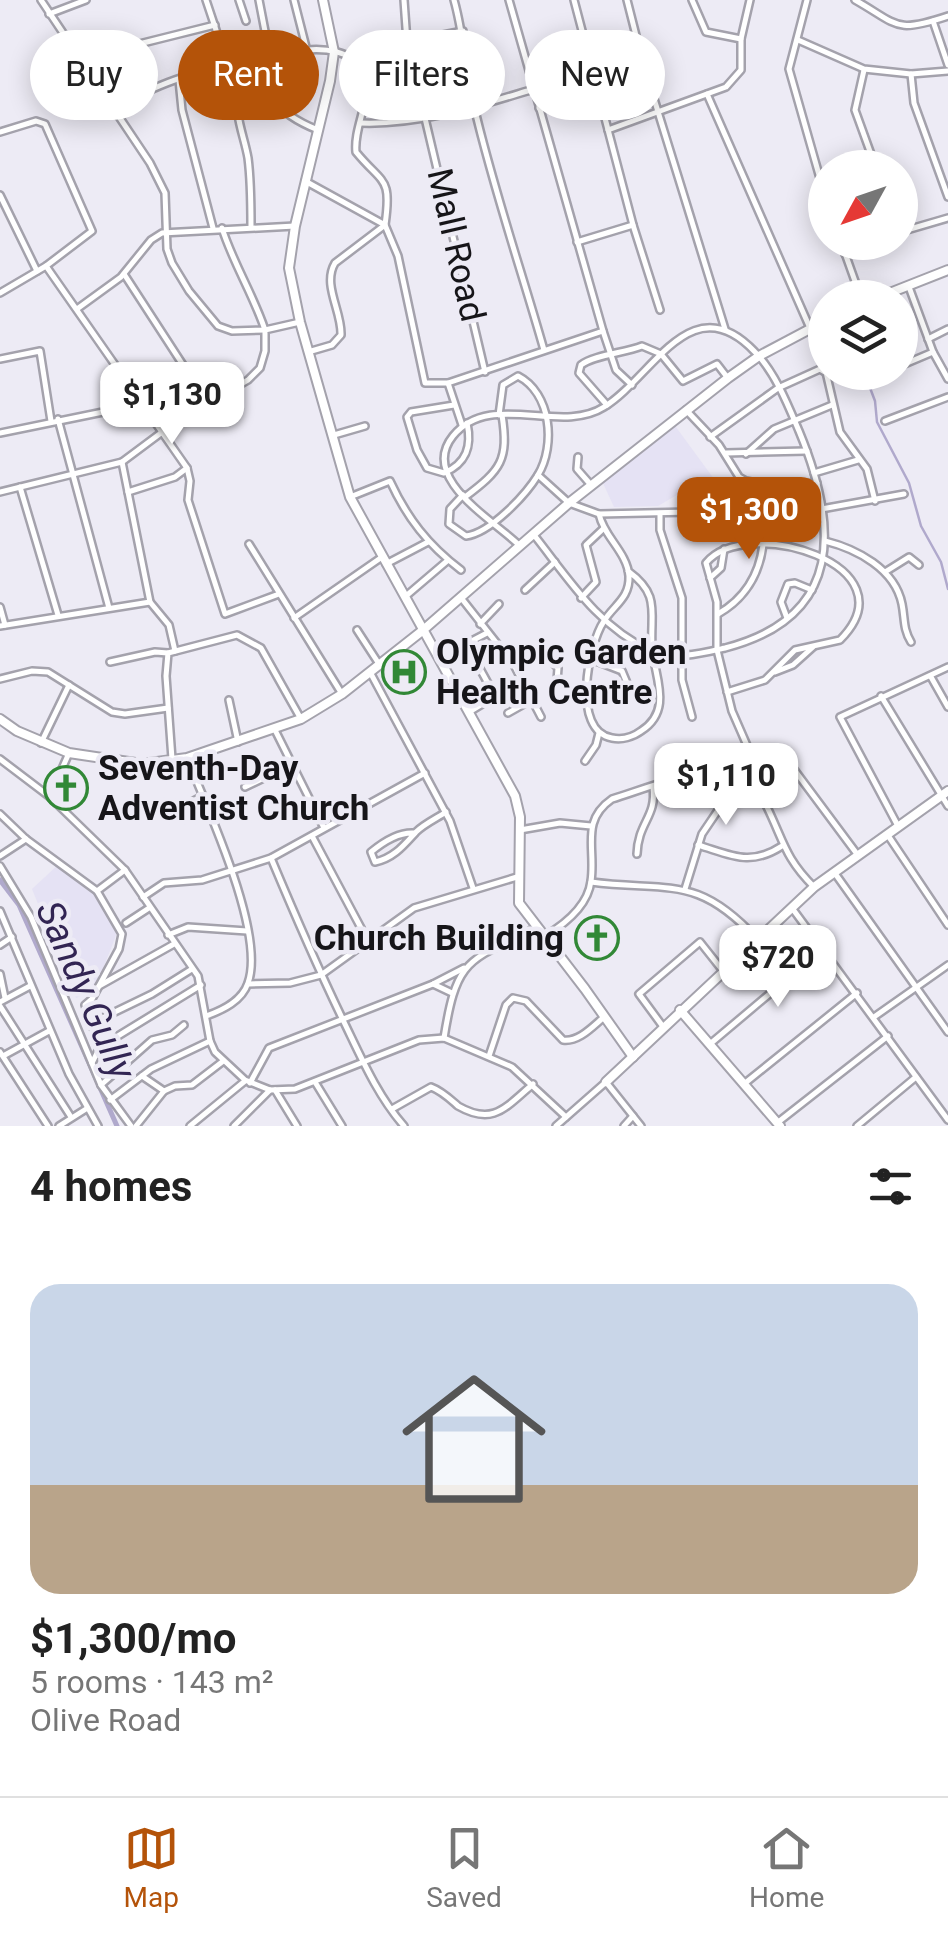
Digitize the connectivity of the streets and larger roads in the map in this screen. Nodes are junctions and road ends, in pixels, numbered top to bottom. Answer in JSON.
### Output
{"nodes":[{"id":1,"x":41,"y":0,"type":"edge"},
{"id":2,"x":86,"y":0,"type":"edge"},
{"id":3,"x":206,"y":0,"type":"edge"},
{"id":4,"x":239,"y":0,"type":"edge"},
{"id":5,"x":259,"y":0,"type":"edge"},
{"id":6,"x":294,"y":0,"type":"edge"},
{"id":7,"x":404,"y":0,"type":"edge"},
{"id":8,"x":454,"y":0,"type":"edge"},
{"id":9,"x":510,"y":0,"type":"edge"},
{"id":10,"x":574,"y":0,"type":"edge"},
{"id":11,"x":627,"y":0,"type":"edge"},
{"id":12,"x":692,"y":0,"type":"edge"},
{"id":13,"x":750,"y":0,"type":"edge"},
{"id":14,"x":808,"y":0,"type":"edge"},
{"id":15,"x":855,"y":0,"type":"edge"},
{"id":16,"x":326,"y":2,"type":"edge"},
{"id":17,"x":49,"y":14,"type":"junction"},
{"id":18,"x":948,"y":16,"type":"edge"},
{"id":19,"x":246,"y":21,"type":"dead end"},
{"id":20,"x":933,"y":22,"type":"junction"},
{"id":21,"x":215,"y":25,"type":"junction"},
{"id":22,"x":59,"y":30,"type":"edge"},
{"id":23,"x":217,"y":30,"type":"edge"},
{"id":24,"x":265,"y":30,"type":"edge"},
{"id":25,"x":301,"y":30,"type":"edge"},
{"id":26,"x":406,"y":30,"type":"edge"},
{"id":27,"x":463,"y":30,"type":"edge"},
{"id":28,"x":582,"y":30,"type":"edge"},
{"id":29,"x":636,"y":30,"type":"edge"},
{"id":30,"x":741,"y":39,"type":"junction"},
{"id":31,"x":158,"y":40,"type":"edge"},
{"id":32,"x":797,"y":40,"type":"junction"},
{"id":33,"x":319,"y":51,"type":"edge"},
{"id":34,"x":334,"y":52,"type":"junction"},
{"id":35,"x":525,"y":56,"type":"edge"},
{"id":36,"x":948,"y":68,"type":"edge"},
{"id":37,"x":864,"y":69,"type":"junction"},
{"id":38,"x":911,"y":74,"type":"junction"},
{"id":39,"x":707,"y":94,"type":"junction"},
{"id":40,"x":665,"y":110,"type":"edge"},
{"id":41,"x":120,"y":120,"type":"edge"},
{"id":42,"x":185,"y":120,"type":"edge"},
{"id":43,"x":239,"y":120,"type":"edge"},
{"id":44,"x":293,"y":120,"type":"edge"},
{"id":45,"x":420,"y":120,"type":"edge"},
{"id":46,"x":426,"y":120,"type":"edge"},
{"id":47,"x":478,"y":120,"type":"edge"},
{"id":48,"x":542,"y":120,"type":"edge"},
{"id":49,"x":605,"y":120,"type":"edge"},
{"id":50,"x":637,"y":120,"type":"edge"},
{"id":51,"x":662,"y":120,"type":"edge"},
{"id":52,"x":360,"y":123,"type":"junction"},
{"id":53,"x":318,"y":130,"type":"junction"},
{"id":54,"x":608,"y":130,"type":"junction"},
{"id":55,"x":0,"y":132,"type":"edge"},
{"id":56,"x":811,"y":150,"type":"edge"},
{"id":57,"x":869,"y":150,"type":"edge"},
{"id":58,"x":305,"y":181,"type":"junction"},
{"id":59,"x":0,"y":194,"type":"edge"},
{"id":60,"x":948,"y":197,"type":"edge"},
{"id":61,"x":948,"y":218,"type":"edge"},
{"id":62,"x":385,"y":224,"type":"junction"},
{"id":63,"x":633,"y":225,"type":"junction"},
{"id":64,"x":295,"y":226,"type":"junction"},
{"id":65,"x":918,"y":226,"type":"edge"},
{"id":66,"x":251,"y":227,"type":"junction"},
{"id":67,"x":213,"y":228,"type":"junction"},
{"id":68,"x":222,"y":228,"type":"junction"},
{"id":69,"x":167,"y":231,"type":"junction"},
{"id":70,"x":577,"y":242,"type":"junction"},
{"id":71,"x":46,"y":266,"type":"junction"},
{"id":72,"x":948,"y":270,"type":"edge"},
{"id":73,"x":37,"y":271,"type":"junction"},
{"id":74,"x":124,"y":274,"type":"junction"},
{"id":75,"x":918,"y":280,"type":"edge"},
{"id":76,"x":0,"y":293,"type":"edge"},
{"id":77,"x":77,"y":309,"type":"junction"},
{"id":78,"x":660,"y":310,"type":"dead end"},
{"id":79,"x":918,"y":313,"type":"edge"},
{"id":80,"x":300,"y":322,"type":"junction"},
{"id":81,"x":808,"y":323,"type":"edge"},
{"id":82,"x":726,"y":329,"type":"junction"},
{"id":83,"x":808,"y":329,"type":"edge"},
{"id":84,"x":265,"y":330,"type":"junction"},
{"id":85,"x":948,"y":330,"type":"edge"},
{"id":86,"x":602,"y":331,"type":"junction"},
{"id":87,"x":927,"y":339,"type":"junction"},
{"id":88,"x":544,"y":350,"type":"junction"},
{"id":89,"x":308,"y":352,"type":"junction"},
{"id":90,"x":932,"y":352,"type":"junction"},
{"id":91,"x":660,"y":354,"type":"junction"},
{"id":92,"x":612,"y":356,"type":"junction"},
{"id":93,"x":759,"y":356,"type":"junction"},
{"id":94,"x":918,"y":358,"type":"edge"},
{"id":95,"x":0,"y":359,"type":"edge"},
{"id":96,"x":485,"y":372,"type":"junction"},
{"id":97,"x":808,"y":374,"type":"edge"},
{"id":98,"x":728,"y":378,"type":"junction"},
{"id":99,"x":948,"y":379,"type":"edge"},
{"id":100,"x":448,"y":383,"type":"junction"},
{"id":101,"x":632,"y":385,"type":"junction"},
{"id":102,"x":778,"y":388,"type":"junction"},
{"id":103,"x":829,"y":390,"type":"edge"},
{"id":104,"x":134,"y":392,"type":"junction"},
{"id":105,"x":948,"y":396,"type":"edge"},
{"id":106,"x":207,"y":402,"type":"junction"},
{"id":107,"x":454,"y":405,"type":"junction"},
{"id":108,"x":608,"y":405,"type":"junction"},
{"id":109,"x":832,"y":405,"type":"junction"},
{"id":110,"x":686,"y":410,"type":"junction"},
{"id":111,"x":501,"y":415,"type":"junction"},
{"id":112,"x":546,"y":415,"type":"junction"},
{"id":113,"x":55,"y":420,"type":"junction"},
{"id":114,"x":794,"y":420,"type":"junction"},
{"id":115,"x":885,"y":421,"type":"dead end"},
{"id":116,"x":464,"y":424,"type":"junction"},
{"id":117,"x":364,"y":426,"type":"dead end"},
{"id":118,"x":162,"y":432,"type":"junction"},
{"id":119,"x":0,"y":433,"type":"edge"},
{"id":120,"x":331,"y":436,"type":"junction"},
{"id":121,"x":710,"y":437,"type":"junction"},
{"id":122,"x":808,"y":452,"type":"junction"},
{"id":123,"x":726,"y":453,"type":"junction"},
{"id":124,"x":746,"y":454,"type":"junction"},
{"id":125,"x":578,"y":456,"type":"dead end"},
{"id":126,"x":858,"y":460,"type":"junction"},
{"id":127,"x":122,"y":462,"type":"junction"},
{"id":128,"x":187,"y":468,"type":"junction"},
{"id":129,"x":444,"y":473,"type":"junction"},
{"id":130,"x":814,"y":473,"type":"junction"},
{"id":131,"x":72,"y":474,"type":"junction"},
{"id":132,"x":538,"y":474,"type":"junction"},
{"id":133,"x":817,"y":484,"type":"junction"},
{"id":134,"x":592,"y":486,"type":"junction"},
{"id":135,"x":20,"y":487,"type":"junction"},
{"id":136,"x":0,"y":492,"type":"edge"},
{"id":137,"x":128,"y":492,"type":"junction"},
{"id":138,"x":904,"y":494,"type":"dead end"},
{"id":139,"x":464,"y":496,"type":"junction"},
{"id":140,"x":350,"y":497,"type":"junction"},
{"id":141,"x":875,"y":501,"type":"junction"},
{"id":142,"x":570,"y":504,"type":"junction"},
{"id":143,"x":824,"y":508,"type":"junction"},
{"id":144,"x":599,"y":514,"type":"junction"},
{"id":145,"x":660,"y":514,"type":"junction"},
{"id":146,"x":494,"y":523,"type":"junction"},
{"id":147,"x":603,"y":529,"type":"junction"},
{"id":148,"x":534,"y":535,"type":"junction"},
{"id":149,"x":826,"y":541,"type":"junction"},
{"id":150,"x":428,"y":542,"type":"junction"},
{"id":151,"x":249,"y":544,"type":"dead end"},
{"id":152,"x":763,"y":546,"type":"junction"},
{"id":153,"x":521,"y":547,"type":"junction"},
{"id":154,"x":724,"y":548,"type":"junction"},
{"id":155,"x":824,"y":558,"type":"junction"},
{"id":156,"x":384,"y":560,"type":"junction"},
{"id":157,"x":448,"y":560,"type":"junction"},
{"id":158,"x":555,"y":562,"type":"junction"},
{"id":159,"x":920,"y":564,"type":"dead end"},
{"id":160,"x":460,"y":570,"type":"dead end"},
{"id":161,"x":628,"y":571,"type":"junction"},
{"id":162,"x":884,"y":572,"type":"junction"},
{"id":163,"x":710,"y":578,"type":"junction"},
{"id":164,"x":525,"y":590,"type":"dead end"},
{"id":165,"x":812,"y":590,"type":"junction"},
{"id":166,"x":279,"y":594,"type":"junction"},
{"id":167,"x":404,"y":598,"type":"junction"},
{"id":168,"x":581,"y":598,"type":"junction"},
{"id":169,"x":462,"y":599,"type":"junction"},
{"id":170,"x":150,"y":602,"type":"junction"},
{"id":171,"x":498,"y":604,"type":"dead end"},
{"id":172,"x":0,"y":607,"type":"edge"},
{"id":173,"x":109,"y":608,"type":"junction"},
{"id":174,"x":718,"y":614,"type":"junction"},
{"id":175,"x":58,"y":615,"type":"junction"},
{"id":176,"x":294,"y":618,"type":"junction"},
{"id":177,"x":788,"y":618,"type":"junction"},
{"id":178,"x":604,"y":620,"type":"junction"},
{"id":179,"x":480,"y":624,"type":"junction"},
{"id":180,"x":3,"y":625,"type":"edge"},
{"id":181,"x":357,"y":630,"type":"dead end"},
{"id":182,"x":422,"y":631,"type":"junction"},
{"id":183,"x":486,"y":632,"type":"junction"},
{"id":184,"x":912,"y":642,"type":"dead end"},
{"id":185,"x":462,"y":646,"type":"dead end"},
{"id":186,"x":813,"y":648,"type":"junction"},
{"id":187,"x":717,"y":650,"type":"junction"},
{"id":188,"x":172,"y":652,"type":"junction"},
{"id":189,"x":654,"y":653,"type":"junction"},
{"id":190,"x":682,"y":656,"type":"junction"},
{"id":191,"x":591,"y":659,"type":"junction"},
{"id":192,"x":110,"y":662,"type":"dead end"},
{"id":193,"x":379,"y":664,"type":"junction"},
{"id":194,"x":514,"y":665,"type":"junction"},
{"id":195,"x":479,"y":667,"type":"dead end"},
{"id":196,"x":948,"y":667,"type":"edge"},
{"id":197,"x":370,"y":672,"type":"junction"},
{"id":198,"x":775,"y":672,"type":"junction"},
{"id":199,"x":930,"y":677,"type":"junction"},
{"id":200,"x":0,"y":680,"type":"edge"},
{"id":201,"x":522,"y":680,"type":"junction"},
{"id":202,"x":556,"y":681,"type":"dead end"},
{"id":203,"x":69,"y":684,"type":"junction"},
{"id":204,"x":727,"y":692,"type":"junction"},
{"id":205,"x":342,"y":694,"type":"junction"},
{"id":206,"x":632,"y":694,"type":"dead end"},
{"id":207,"x":495,"y":696,"type":"junction"},
{"id":208,"x":882,"y":696,"type":"junction"},
{"id":209,"x":230,"y":700,"type":"dead end"},
{"id":210,"x":532,"y":700,"type":"junction"},
{"id":211,"x":948,"y":707,"type":"edge"},
{"id":212,"x":168,"y":708,"type":"junction"},
{"id":213,"x":468,"y":712,"type":"junction"},
{"id":214,"x":508,"y":713,"type":"dead end"},
{"id":215,"x":541,"y":717,"type":"dead end"},
{"id":216,"x":692,"y":717,"type":"dead end"},
{"id":217,"x":0,"y":719,"type":"edge"},
{"id":218,"x":302,"y":719,"type":"junction"},
{"id":219,"x":275,"y":730,"type":"junction"},
{"id":220,"x":599,"y":733,"type":"junction"},
{"id":221,"x":41,"y":742,"type":"junction"},
{"id":222,"x":238,"y":742,"type":"junction"},
{"id":223,"x":749,"y":750,"type":"junction"},
{"id":224,"x":68,"y":753,"type":"junction"},
{"id":225,"x":0,"y":758,"type":"edge"},
{"id":226,"x":187,"y":758,"type":"junction"},
{"id":227,"x":585,"y":761,"type":"dead end"},
{"id":228,"x":172,"y":762,"type":"junction"},
{"id":229,"x":293,"y":764,"type":"junction"},
{"id":230,"x":425,"y":773,"type":"junction"},
{"id":231,"x":717,"y":773,"type":"junction"},
{"id":232,"x":739,"y":779,"type":"junction"},
{"id":233,"x":245,"y":787,"type":"dead end"},
{"id":234,"x":652,"y":787,"type":"junction"},
{"id":235,"x":754,"y":791,"type":"junction"},
{"id":236,"x":945,"y":794,"type":"edge"},
{"id":237,"x":203,"y":796,"type":"junction"},
{"id":238,"x":727,"y":796,"type":"junction"},
{"id":239,"x":50,"y":797,"type":"junction"},
{"id":240,"x":948,"y":806,"type":"edge"},
{"id":241,"x":173,"y":812,"type":"dead end"},
{"id":242,"x":446,"y":812,"type":"junction"},
{"id":243,"x":0,"y":814,"type":"edge"},
{"id":244,"x":591,"y":826,"type":"junction"},
{"id":245,"x":898,"y":826,"type":"junction"},
{"id":246,"x":324,"y":828,"type":"junction"},
{"id":247,"x":520,"y":830,"type":"junction"},
{"id":248,"x":414,"y":833,"type":"junction"},
{"id":249,"x":887,"y":834,"type":"junction"},
{"id":250,"x":312,"y":835,"type":"junction"},
{"id":251,"x":26,"y":839,"type":"junction"},
{"id":252,"x":698,"y":846,"type":"junction"},
{"id":253,"x":782,"y":846,"type":"junction"},
{"id":254,"x":637,"y":854,"type":"dead end"},
{"id":255,"x":857,"y":854,"type":"junction"},
{"id":256,"x":0,"y":856,"type":"edge"},
{"id":257,"x":271,"y":858,"type":"junction"},
{"id":258,"x":0,"y":866,"type":"edge"},
{"id":259,"x":125,"y":870,"type":"junction"},
{"id":260,"x":834,"y":872,"type":"junction"},
{"id":261,"x":232,"y":873,"type":"junction"},
{"id":262,"x":518,"y":877,"type":"junction"},
{"id":263,"x":591,"y":882,"type":"junction"},
{"id":264,"x":814,"y":886,"type":"junction"},
{"id":265,"x":474,"y":888,"type":"junction"},
{"id":266,"x":685,"y":889,"type":"junction"},
{"id":267,"x":96,"y":891,"type":"junction"},
{"id":268,"x":142,"y":897,"type":"junction"},
{"id":269,"x":148,"y":908,"type":"junction"},
{"id":270,"x":792,"y":908,"type":"junction"},
{"id":271,"x":0,"y":911,"type":"edge"},
{"id":272,"x":126,"y":923,"type":"dead end"},
{"id":273,"x":948,"y":925,"type":"edge"},
{"id":274,"x":536,"y":927,"type":"junction"},
{"id":275,"x":247,"y":931,"type":"junction"},
{"id":276,"x":168,"y":935,"type":"junction"},
{"id":277,"x":546,"y":936,"type":"junction"},
{"id":278,"x":12,"y":937,"type":"junction"},
{"id":279,"x":757,"y":939,"type":"junction"},
{"id":280,"x":369,"y":943,"type":"junction"},
{"id":281,"x":174,"y":944,"type":"junction"},
{"id":282,"x":0,"y":945,"type":"edge"},
{"id":283,"x":824,"y":948,"type":"junction"},
{"id":284,"x":948,"y":965,"type":"edge"},
{"id":285,"x":464,"y":968,"type":"junction"},
{"id":286,"x":192,"y":969,"type":"junction"},
{"id":287,"x":723,"y":971,"type":"junction"},
{"id":288,"x":0,"y":974,"type":"edge"},
{"id":289,"x":321,"y":975,"type":"junction"},
{"id":290,"x":201,"y":984,"type":"junction"},
{"id":291,"x":248,"y":984,"type":"junction"},
{"id":292,"x":433,"y":984,"type":"junction"},
{"id":293,"x":30,"y":986,"type":"junction"},
{"id":294,"x":99,"y":986,"type":"junction"},
{"id":295,"x":917,"y":986,"type":"junction"},
{"id":296,"x":857,"y":992,"type":"junction"},
{"id":297,"x":452,"y":993,"type":"junction"},
{"id":298,"x":2,"y":1002,"type":"edge"},
{"id":299,"x":680,"y":1010,"type":"junction"},
{"id":300,"x":206,"y":1016,"type":"junction"},
{"id":301,"x":604,"y":1017,"type":"junction"},
{"id":302,"x":874,"y":1017,"type":"junction"},
{"id":303,"x":343,"y":1019,"type":"junction"},
{"id":304,"x":90,"y":1024,"type":"junction"},
{"id":305,"x":184,"y":1026,"type":"dead end"},
{"id":306,"x":664,"y":1028,"type":"junction"},
{"id":307,"x":50,"y":1031,"type":"junction"},
{"id":308,"x":948,"y":1032,"type":"edge"},
{"id":309,"x":888,"y":1036,"type":"junction"},
{"id":310,"x":444,"y":1038,"type":"junction"},
{"id":311,"x":210,"y":1041,"type":"junction"},
{"id":312,"x":23,"y":1044,"type":"junction"},
{"id":313,"x":710,"y":1044,"type":"junction"},
{"id":314,"x":100,"y":1047,"type":"junction"},
{"id":315,"x":2,"y":1054,"type":"edge"},
{"id":316,"x":489,"y":1056,"type":"junction"},
{"id":317,"x":632,"y":1057,"type":"junction"},
{"id":318,"x":223,"y":1062,"type":"junction"},
{"id":319,"x":362,"y":1062,"type":"junction"},
{"id":320,"x":92,"y":1064,"type":"junction"},
{"id":321,"x":142,"y":1076,"type":"junction"},
{"id":322,"x":916,"y":1076,"type":"junction"},
{"id":323,"x":248,"y":1082,"type":"junction"},
{"id":324,"x":314,"y":1082,"type":"junction"},
{"id":325,"x":606,"y":1082,"type":"junction"},
{"id":326,"x":533,"y":1084,"type":"junction"},
{"id":327,"x":744,"y":1084,"type":"junction"},
{"id":328,"x":101,"y":1085,"type":"junction"},
{"id":329,"x":273,"y":1090,"type":"junction"},
{"id":330,"x":164,"y":1092,"type":"junction"},
{"id":331,"x":110,"y":1100,"type":"junction"},
{"id":332,"x":87,"y":1108,"type":"junction"},
{"id":333,"x":391,"y":1110,"type":"junction"},
{"id":334,"x":633,"y":1116,"type":"junction"},
{"id":335,"x":72,"y":1117,"type":"junction"},
{"id":336,"x":566,"y":1117,"type":"junction"},
{"id":337,"x":948,"y":1120,"type":"edge"},
{"id":338,"x":778,"y":1124,"type":"edge"},
{"id":339,"x":130,"y":1125,"type":"edge"},
{"id":340,"x":293,"y":1125,"type":"edge"},
{"id":341,"x":48,"y":1126,"type":"edge"},
{"id":342,"x":59,"y":1126,"type":"edge"},
{"id":343,"x":98,"y":1126,"type":"edge"},
{"id":344,"x":190,"y":1126,"type":"edge"},
{"id":345,"x":234,"y":1126,"type":"edge"},
{"id":346,"x":342,"y":1126,"type":"edge"},
{"id":347,"x":404,"y":1126,"type":"edge"},
{"id":348,"x":556,"y":1126,"type":"edge"},
{"id":349,"x":624,"y":1126,"type":"edge"},
{"id":350,"x":641,"y":1126,"type":"edge"},
{"id":351,"x":857,"y":1126,"type":"edge"}],
"edges":[{"from":1,"to":17,"type":"street"},
{"from":2,"to":17,"type":"street"},
{"from":3,"to":21,"type":"street"},
{"from":4,"to":19,"type":"street"},
{"from":5,"to":24,"type":"street"},
{"from":6,"to":25,"type":"street"},
{"from":7,"to":26,"type":"street","name":"Mall Road"},
{"from":8,"to":27,"type":"street"},
{"from":9,"to":35,"type":"street"},
{"from":10,"to":28,"type":"street"},
{"from":11,"to":29,"type":"street"},
{"from":12,"to":30,"type":"street"},
{"from":13,"to":30,"type":"street"},
{"from":14,"to":32,"type":"street"},
{"from":15,"to":20,"type":"street"},
{"from":16,"to":34,"type":"street"},
{"from":17,"to":22,"type":"street"},
{"from":18,"to":20,"type":"street"},
{"from":20,"to":36,"type":"street"},
{"from":21,"to":23,"type":"street"},
{"from":21,"to":31,"type":"street"},
{"from":30,"to":39,"type":"street"},
{"from":32,"to":37,"type":"street"},
{"from":32,"to":56,"type":"street"},
{"from":33,"to":34,"type":"street"},
{"from":34,"to":52,"type":"street"},
{"from":34,"to":53,"type":"street"},
{"from":36,"to":38,"type":"street"},
{"from":37,"to":38,"type":"street"},
{"from":37,"to":57,"type":"street"},
{"from":38,"to":60,"type":"street"},
{"from":39,"to":40,"type":"street"},
{"from":39,"to":81,"type":"street"},
{"from":41,"to":69,"type":"street"},
{"from":42,"to":67,"type":"street"},
{"from":43,"to":66,"type":"street"},
{"from":44,"to":53,"type":"street"},
{"from":45,"to":52,"type":"street"},
{"from":46,"to":96,"type":"street","name":"Mall Road"},
{"from":47,"to":88,"type":"street"},
{"from":48,"to":70,"type":"street"},
{"from":49,"to":54,"type":"street"},
{"from":50,"to":54,"type":"street"},
{"from":51,"to":82,"type":"street"},
{"from":52,"to":62,"type":"street"},
{"from":53,"to":58,"type":"street"},
{"from":54,"to":63,"type":"street"},
{"from":55,"to":71,"type":"street"},
{"from":58,"to":62,"type":"street"},
{"from":58,"to":64,"type":"street"},
{"from":59,"to":73,"type":"street"},
{"from":61,"to":65,"type":"street"},
{"from":62,"to":89,"type":"street"},
{"from":62,"to":100,"type":"street"},
{"from":63,"to":70,"type":"street"},
{"from":63,"to":78,"type":"street"},
{"from":64,"to":66,"type":"street"},
{"from":64,"to":80,"type":"street"},
{"from":66,"to":68,"type":"street"},
{"from":67,"to":68,"type":"street"},
{"from":67,"to":69,"type":"street"},
{"from":68,"to":84,"type":"street"},
{"from":69,"to":74,"type":"street"},
{"from":69,"to":84,"type":"street"},
{"from":70,"to":86,"type":"street"},
{"from":71,"to":73,"type":"street"},
{"from":71,"to":77,"type":"street"},
{"from":72,"to":75,"type":"street"},
{"from":73,"to":76,"type":"street"},
{"from":74,"to":77,"type":"street"},
{"from":74,"to":106,"type":"street"},
{"from":77,"to":104,"type":"street"},
{"from":79,"to":87,"type":"street"},
{"from":80,"to":84,"type":"street"},
{"from":80,"to":89,"type":"street"},
{"from":82,"to":91,"type":"street"},
{"from":82,"to":93,"type":"street"},
{"from":83,"to":93,"type":"street"},
{"from":84,"to":106,"type":"street"},
{"from":85,"to":87,"type":"street"},
{"from":86,"to":88,"type":"street"},
{"from":86,"to":92,"type":"street"},
{"from":87,"to":90,"type":"street"},
{"from":88,"to":96,"type":"street"},
{"from":89,"to":120,"type":"street"},
{"from":90,"to":94,"type":"street"},
{"from":90,"to":99,"type":"street"},
{"from":91,"to":92,"type":"street"},
{"from":91,"to":98,"type":"street"},
{"from":91,"to":101,"type":"street"},
{"from":92,"to":101,"type":"street"},
{"from":92,"to":108,"type":"street"},
{"from":93,"to":98,"type":"street"},
{"from":93,"to":102,"type":"street"},
{"from":95,"to":113,"type":"street"},
{"from":96,"to":100,"type":"street"},
{"from":97,"to":102,"type":"street"},
{"from":98,"to":110,"type":"street"},
{"from":100,"to":107,"type":"street"},
{"from":101,"to":108,"type":"street"},
{"from":102,"to":114,"type":"street"},
{"from":102,"to":121,"type":"street"},
{"from":103,"to":109,"type":"street"},
{"from":104,"to":113,"type":"street"},
{"from":104,"to":118,"type":"street"},
{"from":105,"to":115,"type":"street"},
{"from":106,"to":118,"type":"street"},
{"from":107,"to":116,"type":"street"},
{"from":107,"to":129,"type":"street"},
{"from":108,"to":112,"type":"street"},
{"from":109,"to":114,"type":"street"},
{"from":109,"to":126,"type":"street"},
{"from":110,"to":121,"type":"street"},
{"from":110,"to":134,"type":"street"},
{"from":111,"to":112,"type":"street"},
{"from":111,"to":112,"type":"street"},
{"from":111,"to":116,"type":"street"},
{"from":111,"to":139,"type":"street"},
{"from":112,"to":132,"type":"street"},
{"from":113,"to":119,"type":"street"},
{"from":113,"to":131,"type":"street"},
{"from":114,"to":122,"type":"street"},
{"from":114,"to":124,"type":"street"},
{"from":116,"to":129,"type":"street"},
{"from":116,"to":129,"type":"street"},
{"from":117,"to":120,"type":"street"},
{"from":118,"to":127,"type":"street"},
{"from":118,"to":128,"type":"street"},
{"from":120,"to":140,"type":"street"},
{"from":121,"to":123,"type":"street"},
{"from":122,"to":124,"type":"street"},
{"from":122,"to":130,"type":"street"},
{"from":123,"to":124,"type":"street"},
{"from":123,"to":133,"type":"street"},
{"from":125,"to":134,"type":"street"},
{"from":126,"to":130,"type":"street"},
{"from":126,"to":141,"type":"street"},
{"from":127,"to":131,"type":"street"},
{"from":127,"to":137,"type":"street"},
{"from":128,"to":137,"type":"street"},
{"from":128,"to":166,"type":"street"},
{"from":129,"to":139,"type":"street"},
{"from":130,"to":133,"type":"street"},
{"from":131,"to":135,"type":"street"},
{"from":131,"to":173,"type":"street"},
{"from":132,"to":142,"type":"street"},
{"from":132,"to":146,"type":"street"},
{"from":133,"to":143,"type":"street"},
{"from":134,"to":142,"type":"street"},
{"from":135,"to":136,"type":"street"},
{"from":135,"to":175,"type":"street"},
{"from":137,"to":170,"type":"street"},
{"from":138,"to":141,"type":"street"},
{"from":139,"to":146,"type":"street"},
{"from":139,"to":146,"type":"street"},
{"from":140,"to":150,"type":"street"},
{"from":140,"to":156,"type":"street"},
{"from":141,"to":143,"type":"street"},
{"from":142,"to":144,"type":"street"},
{"from":142,"to":148,"type":"street"},
{"from":143,"to":145,"type":"street"},
{"from":143,"to":149,"type":"street"},
{"from":144,"to":145,"type":"street"},
{"from":144,"to":147,"type":"street"},
{"from":145,"to":190,"type":"street"},
{"from":146,"to":153,"type":"street"},
{"from":147,"to":161,"type":"street"},
{"from":147,"to":168,"type":"street"},
{"from":148,"to":153,"type":"street"},
{"from":148,"to":158,"type":"street"},
{"from":149,"to":155,"type":"street"},
{"from":149,"to":162,"type":"street"},
{"from":150,"to":156,"type":"street"},
{"from":150,"to":157,"type":"street"},
{"from":151,"to":166,"type":"street"},
{"from":152,"to":154,"type":"street"},
{"from":152,"to":155,"type":"street"},
{"from":152,"to":174,"type":"street"},
{"from":153,"to":169,"type":"street"},
{"from":154,"to":163,"type":"street"},
{"from":154,"to":163,"type":"street"},
{"from":155,"to":165,"type":"street"},
{"from":155,"to":186,"type":"street"},
{"from":156,"to":167,"type":"street"},
{"from":156,"to":176,"type":"street"},
{"from":157,"to":160,"type":"street"},
{"from":157,"to":167,"type":"street"},
{"from":158,"to":164,"type":"street"},
{"from":158,"to":168,"type":"street"},
{"from":159,"to":162,"type":"street"},
{"from":161,"to":178,"type":"street"},
{"from":161,"to":189,"type":"street"},
{"from":162,"to":184,"type":"street"},
{"from":163,"to":174,"type":"street"},
{"from":165,"to":177,"type":"street"},
{"from":165,"to":177,"type":"street"},
{"from":166,"to":176,"type":"street"},
{"from":167,"to":182,"type":"street"},
{"from":168,"to":178,"type":"street"},
{"from":169,"to":179,"type":"street"},
{"from":169,"to":182,"type":"street"},
{"from":170,"to":173,"type":"street"},
{"from":170,"to":188,"type":"street"},
{"from":171,"to":179,"type":"street"},
{"from":172,"to":180,"type":"street"},
{"from":173,"to":175,"type":"street"},
{"from":174,"to":187,"type":"street"},
{"from":175,"to":180,"type":"street"},
{"from":176,"to":205,"type":"street"},
{"from":177,"to":187,"type":"street"},
{"from":178,"to":189,"type":"street"},
{"from":178,"to":191,"type":"street"},
{"from":179,"to":183,"type":"street"},
{"from":181,"to":193,"type":"street"},
{"from":182,"to":193,"type":"street"},
{"from":182,"to":213,"type":"street"},
{"from":183,"to":185,"type":"street"},
{"from":183,"to":194,"type":"street"},
{"from":186,"to":198,"type":"street"},
{"from":186,"to":198,"type":"street"},
{"from":187,"to":190,"type":"street"},
{"from":187,"to":204,"type":"street"},
{"from":188,"to":192,"type":"street"},
{"from":188,"to":212,"type":"street"},
{"from":188,"to":218,"type":"street"},
{"from":189,"to":190,"type":"street"},
{"from":189,"to":220,"type":"street"},
{"from":190,"to":216,"type":"street"},
{"from":191,"to":206,"type":"street"},
{"from":191,"to":220,"type":"street"},
{"from":193,"to":197,"type":"street"},
{"from":194,"to":201,"type":"street"},
{"from":194,"to":202,"type":"street"},
{"from":195,"to":207,"type":"street"},
{"from":196,"to":199,"type":"street"},
{"from":197,"to":205,"type":"street"},
{"from":197,"to":230,"type":"street"},
{"from":198,"to":204,"type":"street"},
{"from":199,"to":208,"type":"street"},
{"from":199,"to":211,"type":"street"},
{"from":200,"to":203,"type":"street"},
{"from":201,"to":207,"type":"street"},
{"from":201,"to":210,"type":"street"},
{"from":203,"to":212,"type":"street"},
{"from":203,"to":221,"type":"street"},
{"from":204,"to":223,"type":"street"},
{"from":205,"to":218,"type":"street"},
{"from":207,"to":213,"type":"street"},
{"from":208,"to":236,"type":"street"},
{"from":208,"to":245,"type":"street"},
{"from":209,"to":222,"type":"street"},
{"from":210,"to":214,"type":"street"},
{"from":210,"to":215,"type":"street"},
{"from":212,"to":228,"type":"street"},
{"from":213,"to":247,"type":"street"},
{"from":217,"to":221,"type":"street"},
{"from":218,"to":219,"type":"street"},
{"from":219,"to":222,"type":"street"},
{"from":219,"to":229,"type":"street"},
{"from":220,"to":227,"type":"street"},
{"from":221,"to":224,"type":"street"},
{"from":222,"to":226,"type":"street"},
{"from":223,"to":232,"type":"street"},
{"from":223,"to":255,"type":"street"},
{"from":224,"to":228,"type":"street"},
{"from":224,"to":239,"type":"street"},
{"from":225,"to":239,"type":"street"},
{"from":226,"to":228,"type":"street"},
{"from":226,"to":237,"type":"street"},
{"from":229,"to":233,"type":"street"},
{"from":229,"to":246,"type":"street"},
{"from":230,"to":242,"type":"street"},
{"from":230,"to":246,"type":"street"},
{"from":231,"to":232,"type":"street"},
{"from":231,"to":234,"type":"street"},
{"from":231,"to":238,"type":"street"},
{"from":232,"to":235,"type":"street"},
{"from":234,"to":244,"type":"street"},
{"from":234,"to":254,"type":"street"},
{"from":235,"to":238,"type":"street"},
{"from":235,"to":253,"type":"street"},
{"from":236,"to":240,"type":"street"},
{"from":236,"to":245,"type":"street"},
{"from":237,"to":241,"type":"street"},
{"from":237,"to":261,"type":"street"},
{"from":238,"to":252,"type":"street"},
{"from":239,"to":259,"type":"street"},
{"from":242,"to":248,"type":"street"},
{"from":242,"to":265,"type":"street"},
{"from":243,"to":251,"type":"street"},
{"from":244,"to":247,"type":"street"},
{"from":244,"to":263,"type":"street"},
{"from":245,"to":249,"type":"street"},
{"from":246,"to":250,"type":"street"},
{"from":247,"to":262,"type":"street"},
{"from":248,"to":248,"type":"street"},
{"from":249,"to":255,"type":"street"},
{"from":249,"to":273,"type":"street"},
{"from":250,"to":257,"type":"street"},
{"from":250,"to":280,"type":"street"},
{"from":251,"to":256,"type":"street"},
{"from":251,"to":267,"type":"street"},
{"from":252,"to":253,"type":"street"},
{"from":252,"to":266,"type":"street"},
{"from":253,"to":264,"type":"street"},
{"from":255,"to":260,"type":"street"},
{"from":257,"to":261,"type":"street"},
{"from":257,"to":289,"type":"street"},
{"from":258,"to":320,"type":"street"},
{"from":259,"to":267,"type":"street"},
{"from":259,"to":268,"type":"street"},
{"from":260,"to":264,"type":"street"},
{"from":260,"to":295,"type":"street"},
{"from":261,"to":268,"type":"street"},
{"from":261,"to":275,"type":"street"},
{"from":262,"to":265,"type":"street"},
{"from":262,"to":274,"type":"street"},
{"from":263,"to":266,"type":"street"},
{"from":263,"to":277,"type":"street"},
{"from":264,"to":270,"type":"street"},
{"from":265,"to":280,"type":"street"},
{"from":266,"to":279,"type":"street"},
{"from":267,"to":294,"type":"street"},
{"from":268,"to":269,"type":"street"},
{"from":269,"to":272,"type":"street"},
{"from":269,"to":276,"type":"street"},
{"from":270,"to":279,"type":"street"},
{"from":270,"to":283,"type":"street"},
{"from":271,"to":278,"type":"street"},
{"from":274,"to":277,"type":"street"},
{"from":274,"to":285,"type":"street"},
{"from":275,"to":276,"type":"street"},
{"from":275,"to":291,"type":"street"},
{"from":276,"to":281,"type":"street"},
{"from":277,"to":301,"type":"street"},
{"from":278,"to":282,"type":"street"},
{"from":278,"to":293,"type":"street"},
{"from":279,"to":287,"type":"street"},
{"from":280,"to":289,"type":"street"},
{"from":281,"to":286,"type":"street"},
{"from":281,"to":294,"type":"street"},
{"from":283,"to":296,"type":"street"},
{"from":283,"to":313,"type":"street"},
{"from":284,"to":295,"type":"street"},
{"from":285,"to":292,"type":"street"},
{"from":285,"to":297,"type":"street"},
{"from":286,"to":290,"type":"street"},
{"from":286,"to":304,"type":"street"},
{"from":287,"to":299,"type":"street"},
{"from":287,"to":306,"type":"street"},
{"from":288,"to":298,"type":"street"},
{"from":289,"to":291,"type":"street"},
{"from":289,"to":303,"type":"street"},
{"from":290,"to":300,"type":"street"},
{"from":290,"to":314,"type":"street"},
{"from":291,"to":300,"type":"street"},
{"from":292,"to":297,"type":"street"},
{"from":292,"to":303,"type":"street"},
{"from":293,"to":298,"type":"street"},
{"from":293,"to":307,"type":"street"},
{"from":294,"to":304,"type":"street"},
{"from":295,"to":302,"type":"street"},
{"from":295,"to":308,"type":"street"},
{"from":296,"to":302,"type":"street"},
{"from":296,"to":327,"type":"street"},
{"from":297,"to":310,"type":"street"},
{"from":298,"to":312,"type":"street"},
{"from":299,"to":306,"type":"street"},
{"from":299,"to":313,"type":"street"},
{"from":300,"to":311,"type":"street"},
{"from":301,"to":316,"type":"street"},
{"from":301,"to":317,"type":"street"},
{"from":302,"to":309,"type":"street"},
{"from":303,"to":319,"type":"street"},
{"from":303,"to":323,"type":"street"},
{"from":304,"to":314,"type":"street"},
{"from":305,"to":328,"type":"street"},
{"from":306,"to":317,"type":"street"},
{"from":307,"to":312,"type":"street"},
{"from":307,"to":332,"type":"street"},
{"from":309,"to":322,"type":"street"},
{"from":309,"to":338,"type":"street"},
{"from":310,"to":316,"type":"street"},
{"from":310,"to":319,"type":"street"},
{"from":311,"to":318,"type":"street"},
{"from":311,"to":321,"type":"street"},
{"from":312,"to":315,"type":"street"},
{"from":312,"to":335,"type":"street"},
{"from":313,"to":327,"type":"street"},
{"from":314,"to":320,"type":"street"},
{"from":315,"to":341,"type":"street"},
{"from":316,"to":326,"type":"street"},
{"from":317,"to":325,"type":"street"},
{"from":318,"to":323,"type":"street"},
{"from":318,"to":330,"type":"street"},
{"from":319,"to":324,"type":"street"},
{"from":319,"to":333,"type":"street"},
{"from":320,"to":328,"type":"street"},
{"from":321,"to":330,"type":"street"},
{"from":321,"to":331,"type":"street"},
{"from":322,"to":337,"type":"street"},
{"from":322,"to":351,"type":"street"},
{"from":323,"to":329,"type":"street"},
{"from":323,"to":344,"type":"street"},
{"from":324,"to":329,"type":"street"},
{"from":324,"to":346,"type":"street"},
{"from":325,"to":334,"type":"street"},
{"from":325,"to":336,"type":"street"},
{"from":326,"to":333,"type":"street"},
{"from":326,"to":336,"type":"street"},
{"from":327,"to":338,"type":"street"},
{"from":328,"to":331,"type":"street"},
{"from":329,"to":340,"type":"street"},
{"from":329,"to":345,"type":"street"},
{"from":330,"to":339,"type":"street"},
{"from":331,"to":339,"type":"street"},
{"from":332,"to":335,"type":"street"},
{"from":332,"to":343,"type":"street"},
{"from":333,"to":347,"type":"street"},
{"from":334,"to":349,"type":"street"},
{"from":334,"to":350,"type":"street"},
{"from":335,"to":342,"type":"street"},
{"from":336,"to":348,"type":"street"}]}
